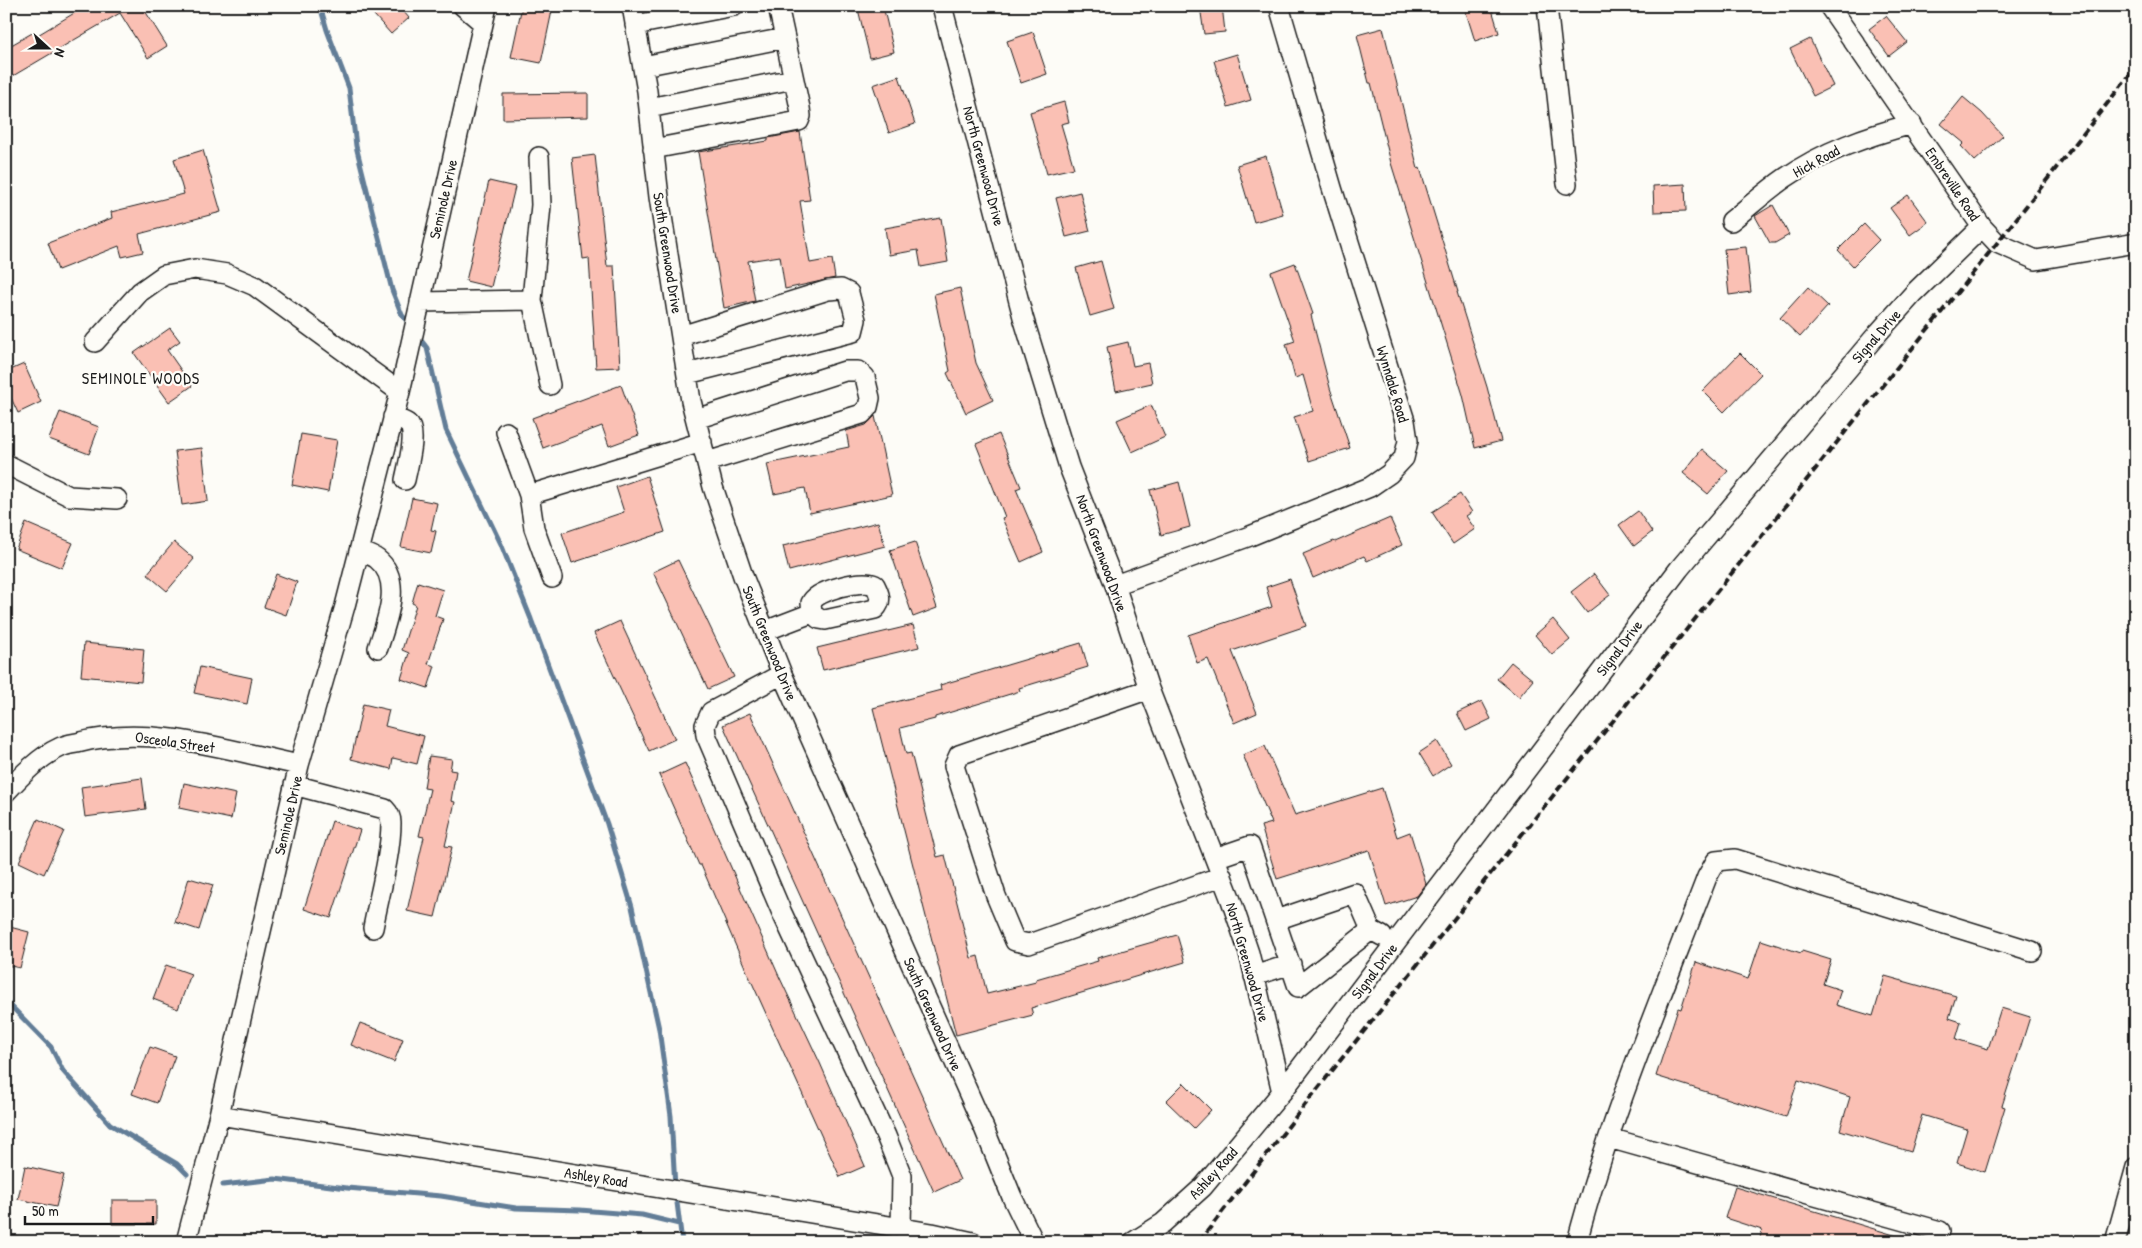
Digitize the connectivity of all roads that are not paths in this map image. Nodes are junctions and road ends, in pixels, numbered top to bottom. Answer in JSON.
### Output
{"nodes":[{"id":1,"x":463,"y":6,"type":"edge"},
{"id":2,"x":632,"y":6,"type":"edge"},
{"id":3,"x":734,"y":6,"type":"edge"},
{"id":4,"x":778,"y":6,"type":"edge"},
{"id":5,"x":942,"y":6,"type":"edge"},
{"id":6,"x":1279,"y":6,"type":"edge"},
{"id":7,"x":1547,"y":6,"type":"edge"},
{"id":8,"x":1829,"y":6,"type":"edge"},
{"id":9,"x":485,"y":14,"type":"edge"},
{"id":10,"x":635,"y":25,"type":"junction"},
{"id":11,"x":785,"y":38,"type":"junction"},
{"id":12,"x":643,"y":66,"type":"junction"},
{"id":13,"x":793,"y":79,"type":"junction"},
{"id":14,"x":649,"y":108,"type":"junction"},
{"id":15,"x":1912,"y":124,"type":"junction"},
{"id":16,"x":654,"y":149,"type":"junction"},
{"id":17,"x":539,"y":157,"type":"dead end"},
{"id":18,"x":1568,"y":184,"type":"dead end"},
{"id":19,"x":1732,"y":222,"type":"dead end"},
{"id":20,"x":1982,"y":227,"type":"junction"},
{"id":21,"x":2136,"y":243,"type":"edge"},
{"id":22,"x":532,"y":300,"type":"junction"},
{"id":23,"x":420,"y":302,"type":"junction"},
{"id":24,"x":680,"y":336,"type":"junction"},
{"id":25,"x":95,"y":342,"type":"dead end"},
{"id":26,"x":687,"y":374,"type":"junction"},
{"id":27,"x":550,"y":385,"type":"dead end"},
{"id":28,"x":400,"y":392,"type":"junction"},
{"id":29,"x":393,"y":417,"type":"junction"},
{"id":30,"x":696,"y":419,"type":"junction"},
{"id":31,"x":506,"y":432,"type":"dead end"},
{"id":32,"x":702,"y":442,"type":"junction"},
{"id":33,"x":707,"y":462,"type":"junction"},
{"id":34,"x":6,"y":464,"type":"edge"},
{"id":35,"x":405,"y":480,"type":"dead end"},
{"id":36,"x":529,"y":495,"type":"junction"},
{"id":37,"x":117,"y":499,"type":"dead end"},
{"id":38,"x":359,"y":551,"type":"junction"},
{"id":39,"x":552,"y":578,"type":"dead end"},
{"id":40,"x":1115,"y":586,"type":"junction"},
{"id":41,"x":812,"y":613,"type":"dead end"},
{"id":42,"x":765,"y":631,"type":"junction"},
{"id":43,"x":378,"y":648,"type":"dead end"},
{"id":44,"x":782,"y":674,"type":"junction"},
{"id":45,"x":1149,"y":689,"type":"junction"},
{"id":46,"x":299,"y":765,"type":"junction"},
{"id":47,"x":294,"y":785,"type":"junction"},
{"id":48,"x":6,"y":792,"type":"edge"},
{"id":49,"x":1215,"y":858,"type":"junction"},
{"id":50,"x":1222,"y":876,"type":"junction"},
{"id":51,"x":1276,"y":920,"type":"junction"},
{"id":52,"x":373,"y":928,"type":"dead end"},
{"id":53,"x":1371,"y":930,"type":"junction"},
{"id":54,"x":1394,"y":943,"type":"junction"},
{"id":55,"x":2032,"y":951,"type":"dead end"},
{"id":56,"x":1291,"y":964,"type":"junction"},
{"id":57,"x":1254,"y":976,"type":"junction"},
{"id":58,"x":1282,"y":1092,"type":"junction"},
{"id":59,"x":219,"y":1115,"type":"junction"},
{"id":60,"x":1609,"y":1138,"type":"junction"},
{"id":61,"x":2136,"y":1167,"type":"edge"},
{"id":62,"x":901,"y":1228,"type":"junction"},
{"id":63,"x":1940,"y":1231,"type":"dead end"},
{"id":64,"x":931,"y":1237,"type":"edge"},
{"id":65,"x":186,"y":1242,"type":"edge"},
{"id":66,"x":973,"y":1242,"type":"edge"},
{"id":67,"x":1034,"y":1242,"type":"edge"},
{"id":68,"x":1133,"y":1242,"type":"edge"},
{"id":69,"x":1577,"y":1242,"type":"edge"},
{"id":70,"x":2115,"y":1242,"type":"edge"}],
"edges":[{"from":1,"to":9,"type":"street"},
{"from":2,"to":10,"type":"street","name":"South Greenwood Drive"},
{"from":3,"to":10,"type":"street"},
{"from":4,"to":11,"type":"street"},
{"from":5,"to":40,"type":"street","name":"North Greenwood Drive"},
{"from":6,"to":40,"type":"street","name":"Wynndale Road"},
{"from":7,"to":18,"type":"street"},
{"from":8,"to":15,"type":"street","name":"Embreville Road"},
{"from":9,"to":23,"type":"street","name":"Seminole Drive"},
{"from":10,"to":12,"type":"street","name":"South Greenwood Drive"},
{"from":11,"to":12,"type":"street"},
{"from":11,"to":13,"type":"street"},
{"from":12,"to":14,"type":"street","name":"South Greenwood Drive"},
{"from":13,"to":14,"type":"street"},
{"from":13,"to":16,"type":"street"},
{"from":14,"to":16,"type":"street","name":"South Greenwood Drive"},
{"from":15,"to":19,"type":"street","name":"Hick Road"},
{"from":15,"to":20,"type":"street","name":"Embreville Road"},
{"from":16,"to":24,"type":"street","name":"South Greenwood Drive"},
{"from":17,"to":22,"type":"street"},
{"from":20,"to":21,"type":"street","name":"Embreville Road"},
{"from":20,"to":54,"type":"street","name":"Signal Drive"},
{"from":22,"to":23,"type":"street"},
{"from":22,"to":27,"type":"street"},
{"from":23,"to":28,"type":"street","name":"Seminole Drive"},
{"from":24,"to":26,"type":"street","name":"South Greenwood Drive"},
{"from":24,"to":26,"type":"street"},
{"from":25,"to":28,"type":"street"},
{"from":26,"to":30,"type":"street","name":"South Greenwood Drive"},
{"from":28,"to":29,"type":"street","name":"Seminole Drive"},
{"from":29,"to":35,"type":"street"},
{"from":29,"to":38,"type":"street","name":"Seminole Drive"},
{"from":30,"to":32,"type":"street","name":"South Greenwood Drive"},
{"from":30,"to":33,"type":"street"},
{"from":31,"to":36,"type":"street"},
{"from":32,"to":33,"type":"street","name":"South Greenwood Drive"},
{"from":32,"to":36,"type":"street"},
{"from":33,"to":42,"type":"street","name":"South Greenwood Drive"},
{"from":34,"to":37,"type":"street"},
{"from":36,"to":39,"type":"street"},
{"from":38,"to":43,"type":"street"},
{"from":38,"to":46,"type":"street","name":"Seminole Drive"},
{"from":40,"to":45,"type":"street","name":"North Greenwood Drive"},
{"from":41,"to":42,"type":"street"},
{"from":42,"to":44,"type":"street","name":"South Greenwood Drive"},
{"from":44,"to":62,"type":"street"},
{"from":44,"to":67,"type":"street","name":"South Greenwood Drive"},
{"from":45,"to":49,"type":"street","name":"North Greenwood Drive"},
{"from":45,"to":50,"type":"street"},
{"from":46,"to":47,"type":"street","name":"Seminole Drive"},
{"from":46,"to":48,"type":"street","name":"Osceola Street"},
{"from":47,"to":52,"type":"street"},
{"from":47,"to":59,"type":"street","name":"Seminole Drive"},
{"from":49,"to":50,"type":"street","name":"North Greenwood Drive"},
{"from":49,"to":51,"type":"street"},
{"from":50,"to":57,"type":"street","name":"North Greenwood Drive"},
{"from":51,"to":53,"type":"street"},
{"from":51,"to":56,"type":"street"},
{"from":53,"to":54,"type":"street"},
{"from":53,"to":56,"type":"street"},
{"from":54,"to":58,"type":"street","name":"Signal Drive"},
{"from":55,"to":60,"type":"street"},
{"from":56,"to":57,"type":"street"},
{"from":57,"to":58,"type":"street","name":"North Greenwood Drive"},
{"from":58,"to":68,"type":"street","name":"Ashley Road"},
{"from":59,"to":62,"type":"street","name":"Ashley Road"},
{"from":59,"to":65,"type":"street","name":"Seminole Drive"},
{"from":60,"to":63,"type":"street"},
{"from":60,"to":69,"type":"street"},
{"from":61,"to":70,"type":"street"},
{"from":62,"to":64,"type":"street","name":"Ashley Road"},
{"from":64,"to":66,"type":"street","name":"Ashley Road"}]}
